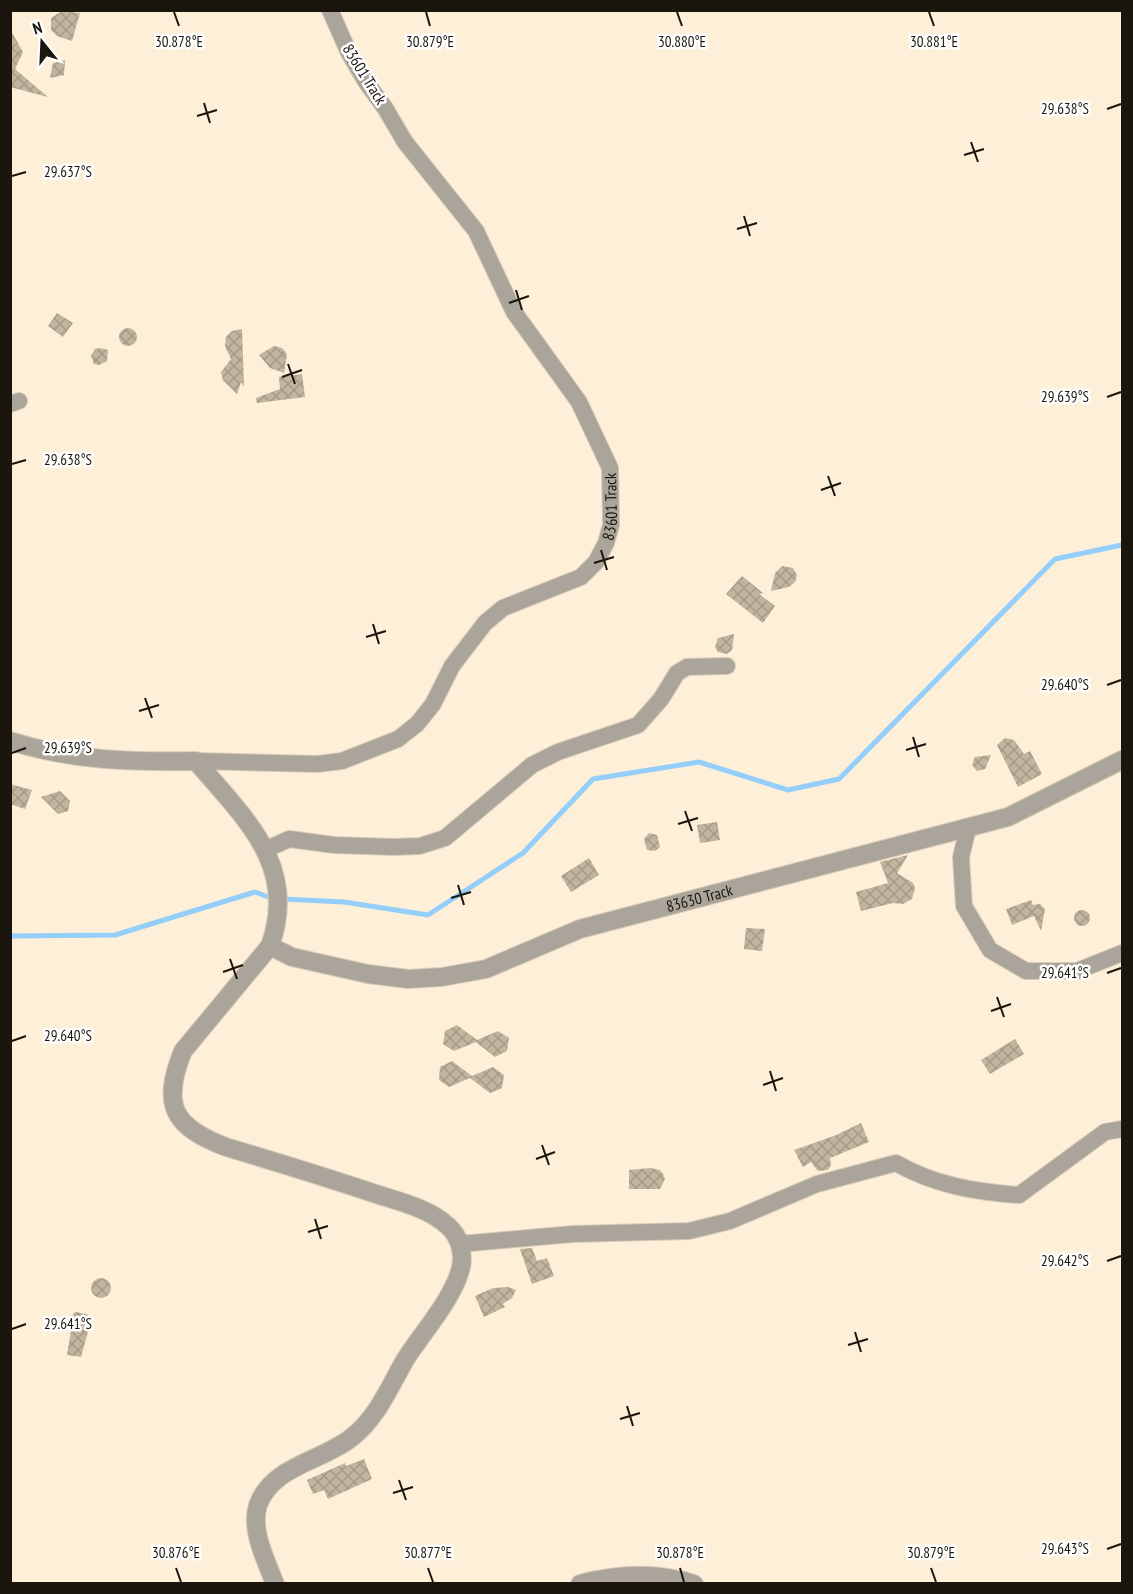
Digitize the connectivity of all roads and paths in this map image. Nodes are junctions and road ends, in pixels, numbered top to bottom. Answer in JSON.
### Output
{"nodes":[{"id":1,"x":330,"y":10,"type":"edge"},
{"id":2,"x":727,"y":666,"type":"dead end"},
{"id":3,"x":10,"y":741,"type":"edge"},
{"id":4,"x":1122,"y":760,"type":"edge"},
{"id":5,"x":196,"y":761,"type":"junction"},
{"id":6,"x":968,"y":828,"type":"junction"},
{"id":7,"x":265,"y":849,"type":"junction"},
{"id":8,"x":270,"y":946,"type":"junction"},
{"id":9,"x":1122,"y":953,"type":"edge"},
{"id":10,"x":1122,"y":1129,"type":"edge"},
{"id":11,"x":460,"y":1244,"type":"junction"},
{"id":12,"x":275,"y":1584,"type":"edge"},
{"id":13,"x":580,"y":1584,"type":"edge"},
{"id":14,"x":694,"y":1584,"type":"edge"}],
"edges":[{"from":1,"to":5,"type":"street","name":"83601 Track"},
{"from":2,"to":7,"type":"street"},
{"from":3,"to":5,"type":"street"},
{"from":4,"to":6,"type":"street","name":"83630 Track"},
{"from":5,"to":7,"type":"street"},
{"from":6,"to":8,"type":"street","name":"83630 Track"},
{"from":6,"to":9,"type":"street"},
{"from":7,"to":8,"type":"street"},
{"from":8,"to":11,"type":"street"},
{"from":10,"to":11,"type":"street"},
{"from":11,"to":12,"type":"street"},
{"from":13,"to":14,"type":"street"}]}
